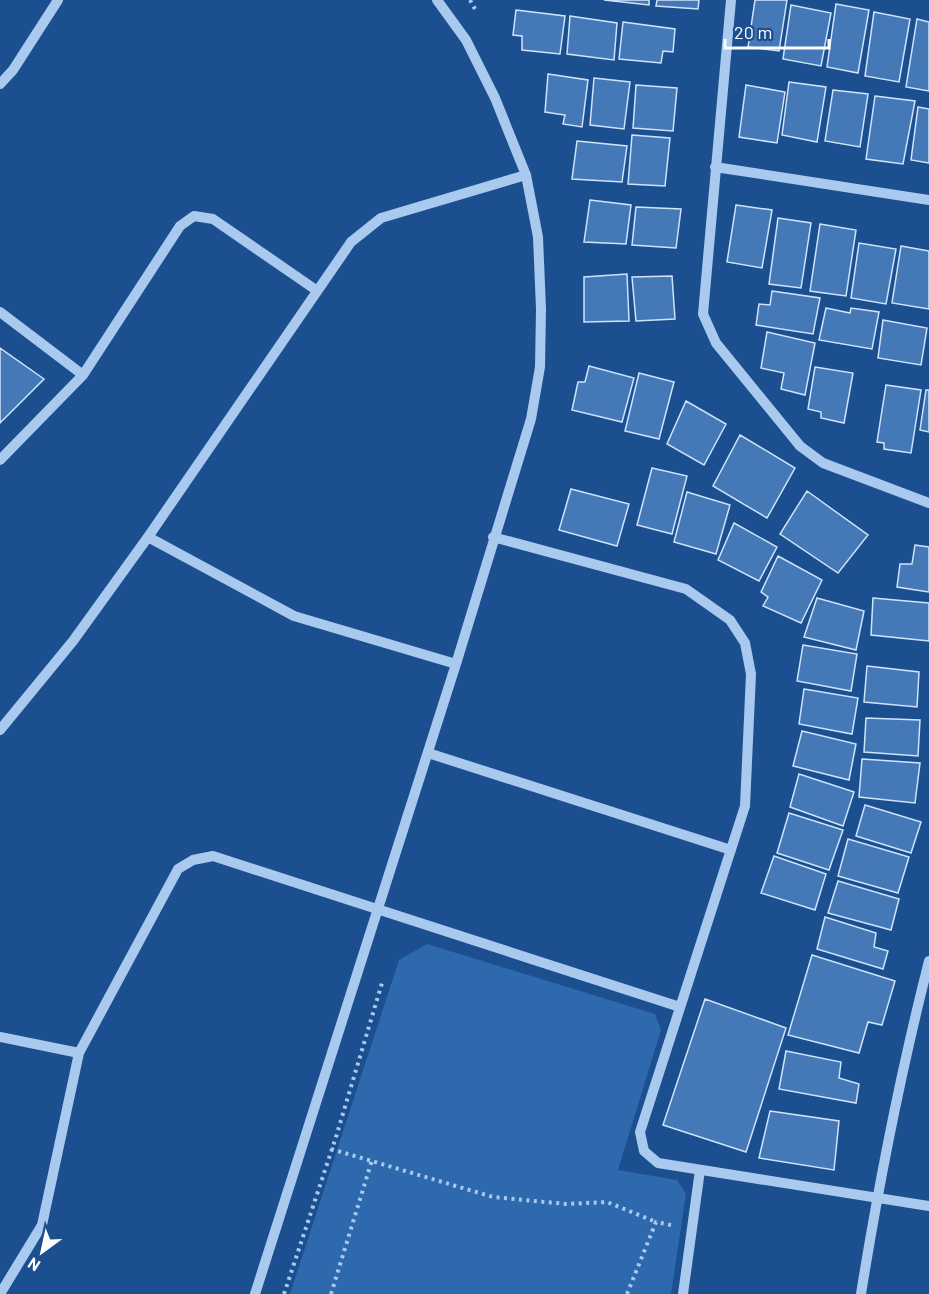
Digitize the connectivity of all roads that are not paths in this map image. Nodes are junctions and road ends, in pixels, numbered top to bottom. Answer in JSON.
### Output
{"nodes":[{"id":1,"x":58,"y":0,"type":"edge"},
{"id":2,"x":437,"y":0,"type":"edge"},
{"id":3,"x":731,"y":0,"type":"edge"},
{"id":4,"x":0,"y":84,"type":"edge"},
{"id":5,"x":715,"y":167,"type":"junction"},
{"id":6,"x":526,"y":175,"type":"junction"},
{"id":7,"x":929,"y":200,"type":"edge"},
{"id":8,"x":316,"y":290,"type":"junction"},
{"id":9,"x":0,"y":312,"type":"edge"},
{"id":10,"x":82,"y":375,"type":"junction"},
{"id":11,"x":0,"y":460,"type":"edge"},
{"id":12,"x":929,"y":503,"type":"edge"},
{"id":13,"x":148,"y":537,"type":"junction"},
{"id":14,"x":493,"y":537,"type":"junction"},
{"id":15,"x":456,"y":664,"type":"junction"},
{"id":16,"x":0,"y":730,"type":"edge"},
{"id":17,"x":428,"y":753,"type":"junction"},
{"id":18,"x":731,"y":850,"type":"junction"},
{"id":19,"x":378,"y":910,"type":"junction"},
{"id":20,"x":929,"y":961,"type":"edge"},
{"id":21,"x":680,"y":1007,"type":"junction"},
{"id":22,"x":0,"y":1037,"type":"edge"},
{"id":23,"x":79,"y":1053,"type":"junction"},
{"id":24,"x":700,"y":1170,"type":"junction"},
{"id":25,"x":876,"y":1197,"type":"junction"},
{"id":26,"x":929,"y":1206,"type":"edge"},
{"id":27,"x":0,"y":1294,"type":"edge"},
{"id":28,"x":255,"y":1294,"type":"edge"},
{"id":29,"x":683,"y":1294,"type":"edge"},
{"id":30,"x":861,"y":1294,"type":"edge"}],
"edges":[{"from":1,"to":4,"type":"street"},
{"from":2,"to":6,"type":"street"},
{"from":3,"to":5,"type":"street"},
{"from":5,"to":7,"type":"street"},
{"from":5,"to":12,"type":"street"},
{"from":6,"to":8,"type":"street"},
{"from":6,"to":14,"type":"street"},
{"from":8,"to":10,"type":"street"},
{"from":8,"to":13,"type":"street"},
{"from":9,"to":10,"type":"street"},
{"from":10,"to":11,"type":"street"},
{"from":13,"to":15,"type":"street"},
{"from":13,"to":16,"type":"street"},
{"from":14,"to":15,"type":"street"},
{"from":14,"to":18,"type":"street"},
{"from":15,"to":17,"type":"street"},
{"from":17,"to":18,"type":"street"},
{"from":17,"to":19,"type":"street"},
{"from":18,"to":21,"type":"street"},
{"from":19,"to":21,"type":"street"},
{"from":19,"to":23,"type":"street"},
{"from":19,"to":28,"type":"street"},
{"from":20,"to":25,"type":"street"},
{"from":21,"to":24,"type":"street"},
{"from":22,"to":23,"type":"street"},
{"from":23,"to":27,"type":"street"},
{"from":24,"to":25,"type":"street"},
{"from":24,"to":29,"type":"street"},
{"from":25,"to":26,"type":"street"},
{"from":25,"to":30,"type":"street"}]}
